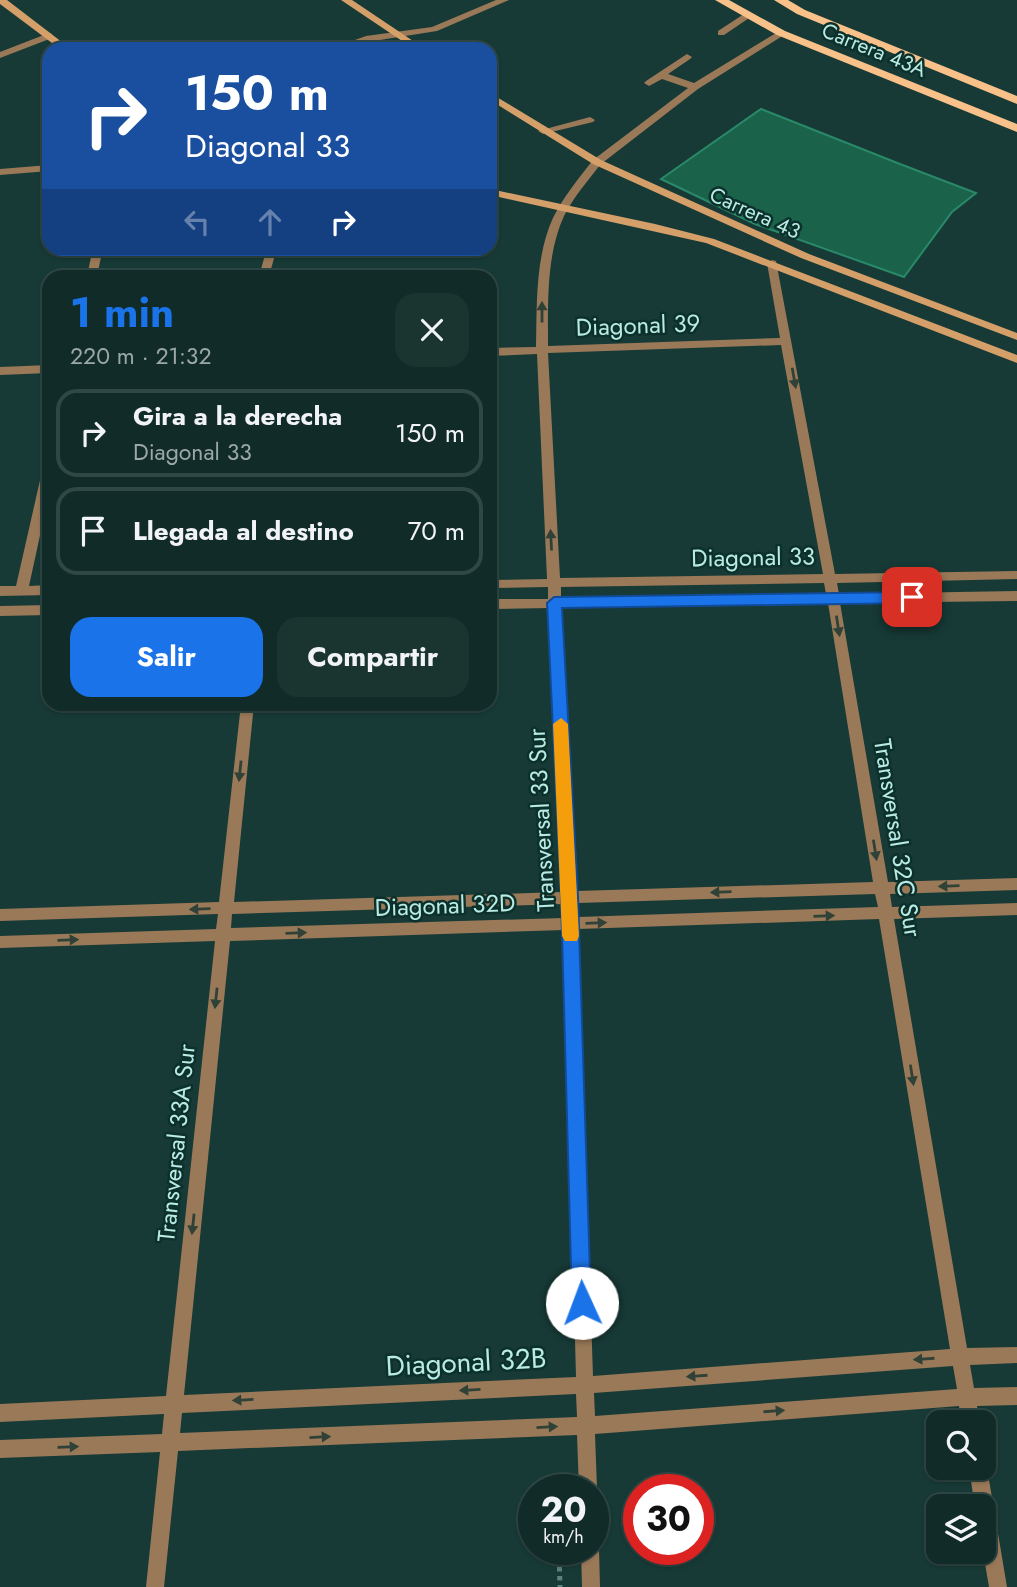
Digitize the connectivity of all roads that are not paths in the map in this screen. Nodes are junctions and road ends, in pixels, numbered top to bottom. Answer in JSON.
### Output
{"nodes":[{"id":1,"x":1,"y":0,"type":"edge"},
{"id":2,"x":346,"y":0,"type":"edge"},
{"id":3,"x":504,"y":0,"type":"edge"},
{"id":4,"x":721,"y":0,"type":"edge"},
{"id":5,"x":780,"y":0,"type":"edge"},
{"id":6,"x":747,"y":16,"type":"junction"},
{"id":7,"x":721,"y":33,"type":"dead end"},
{"id":8,"x":781,"y":33,"type":"junction"},
{"id":9,"x":399,"y":35,"type":"junction"},
{"id":10,"x":50,"y":36,"type":"junction"},
{"id":11,"x":57,"y":42,"type":"edge"},
{"id":12,"x":357,"y":42,"type":"edge"},
{"id":13,"x":410,"y":42,"type":"edge"},
{"id":14,"x":0,"y":55,"type":"edge"},
{"id":15,"x":687,"y":57,"type":"dead end"},
{"id":16,"x":661,"y":75,"type":"junction"},
{"id":17,"x":649,"y":83,"type":"dead end"},
{"id":18,"x":695,"y":87,"type":"junction"},
{"id":19,"x":1017,"y":100,"type":"edge"},
{"id":20,"x":497,"y":101,"type":"edge"},
{"id":21,"x":590,"y":120,"type":"dead end"},
{"id":22,"x":1017,"y":128,"type":"edge"},
{"id":23,"x":543,"y":131,"type":"junction"},
{"id":24,"x":597,"y":162,"type":"junction"},
{"id":25,"x":42,"y":168,"type":"edge"},
{"id":26,"x":0,"y":172,"type":"edge"},
{"id":27,"x":497,"y":193,"type":"edge"},
{"id":28,"x":564,"y":206,"type":"junction"},
{"id":29,"x":772,"y":262,"type":"junction"},
{"id":30,"x":1017,"y":337,"type":"edge"},
{"id":31,"x":787,"y":341,"type":"junction"},
{"id":32,"x":542,"y":350,"type":"junction"},
{"id":33,"x":497,"y":352,"type":"edge"},
{"id":34,"x":1017,"y":359,"type":"edge"},
{"id":35,"x":42,"y":369,"type":"edge"},
{"id":36,"x":0,"y":371,"type":"edge"},
{"id":37,"x":42,"y":497,"type":"edge"},
{"id":38,"x":1017,"y":575,"type":"edge"},
{"id":39,"x":830,"y":579,"type":"junction"},
{"id":40,"x":553,"y":583,"type":"junction"},
{"id":41,"x":497,"y":584,"type":"edge"},
{"id":42,"x":42,"y":590,"type":"edge"},
{"id":43,"x":0,"y":591,"type":"edge"},
{"id":44,"x":20,"y":591,"type":"junction"},
{"id":45,"x":1017,"y":596,"type":"edge"},
{"id":46,"x":834,"y":599,"type":"junction"},
{"id":47,"x":554,"y":603,"type":"junction"},
{"id":48,"x":497,"y":604,"type":"edge"},
{"id":49,"x":42,"y":610,"type":"edge"},
{"id":50,"x":0,"y":611,"type":"edge"},
{"id":51,"x":246,"y":711,"type":"edge"},
{"id":52,"x":1017,"y":884,"type":"edge"},
{"id":53,"x":881,"y":887,"type":"junction"},
{"id":54,"x":570,"y":897,"type":"junction"},
{"id":55,"x":225,"y":908,"type":"junction"},
{"id":56,"x":1017,"y":909,"type":"edge"},
{"id":57,"x":886,"y":914,"type":"junction"},
{"id":58,"x":0,"y":915,"type":"edge"},
{"id":59,"x":570,"y":924,"type":"junction"},
{"id":60,"x":223,"y":935,"type":"junction"},
{"id":61,"x":0,"y":942,"type":"edge"},
{"id":62,"x":1017,"y":1355,"type":"edge"},
{"id":63,"x":960,"y":1357,"type":"junction"},
{"id":64,"x":584,"y":1385,"type":"junction"},
{"id":65,"x":1017,"y":1396,"type":"edge"},
{"id":66,"x":967,"y":1397,"type":"junction"},
{"id":67,"x":174,"y":1403,"type":"junction"},
{"id":68,"x":969,"y":1410,"type":"edge"},
{"id":69,"x":0,"y":1413,"type":"edge"},
{"id":70,"x":586,"y":1426,"type":"junction"},
{"id":71,"x":170,"y":1444,"type":"junction"},
{"id":72,"x":0,"y":1449,"type":"edge"},
{"id":73,"x":588,"y":1474,"type":"edge"},
{"id":74,"x":980,"y":1480,"type":"edge"},
{"id":75,"x":590,"y":1565,"type":"edge"},
{"id":76,"x":155,"y":1587,"type":"edge"},
{"id":77,"x":591,"y":1587,"type":"edge"},
{"id":78,"x":998,"y":1587,"type":"edge"}],
"edges":[{"from":1,"to":10,"type":"street"},
{"from":2,"to":9,"type":"street"},
{"from":3,"to":9,"type":"street"},
{"from":4,"to":6,"type":"main road","name":"Carrera 43A"},
{"from":5,"to":19,"type":"main road","name":"Carrera 43A"},
{"from":6,"to":7,"type":"street"},
{"from":6,"to":8,"type":"main road","name":"Carrera 43A"},
{"from":8,"to":18,"type":"street","name":"Transversal 33 Sur"},
{"from":8,"to":22,"type":"main road","name":"Carrera 43A"},
{"from":9,"to":12,"type":"street"},
{"from":9,"to":13,"type":"street"},
{"from":10,"to":11,"type":"street"},
{"from":10,"to":14,"type":"street"},
{"from":15,"to":16,"type":"street"},
{"from":16,"to":17,"type":"street"},
{"from":16,"to":18,"type":"street"},
{"from":18,"to":24,"type":"street","name":"Transversal 33 Sur"},
{"from":20,"to":23,"type":"street","name":"Carrera 43"},
{"from":21,"to":23,"type":"street"},
{"from":23,"to":24,"type":"street","name":"Carrera 43"},
{"from":24,"to":28,"type":"street","name":"Transversal 33 Sur"},
{"from":24,"to":30,"type":"street","name":"Carrera 43"},
{"from":25,"to":26,"type":"street"},
{"from":27,"to":28,"type":"street","name":"Carrera 43"},
{"from":28,"to":29,"type":"street","name":"Carrera 43"},
{"from":32,"to":28,"type":"street","name":"Transversal 33 Sur","one_way":true},
{"from":29,"to":31,"type":"street","name":"Transversal 32C Sur"},
{"from":29,"to":34,"type":"street","name":"Carrera 43"},
{"from":31,"to":32,"type":"street","name":"Diagonal 39"},
{"from":31,"to":39,"type":"street","name":"Transversal 32C Sur","one_way":true},
{"from":32,"to":33,"type":"street","name":"Diagonal 39"},
{"from":40,"to":32,"type":"street","name":"Transversal 33 Sur","one_way":true},
{"from":35,"to":36,"type":"street"},
{"from":37,"to":44,"type":"street"},
{"from":38,"to":39,"type":"street","name":"Diagonal 33"},
{"from":39,"to":40,"type":"street","name":"Diagonal 33"},
{"from":39,"to":46,"type":"street","name":"Transversal 32C Sur"},
{"from":40,"to":41,"type":"street","name":"Diagonal 33"},
{"from":40,"to":47,"type":"street","name":"Transversal 33 Sur"},
{"from":42,"to":44,"type":"street"},
{"from":43,"to":44,"type":"street"},
{"from":45,"to":46,"type":"street","name":"Diagonal 33"},
{"from":46,"to":47,"type":"street","name":"Diagonal 33"},
{"from":46,"to":53,"type":"street","name":"Transversal 32C Sur","one_way":true},
{"from":47,"to":48,"type":"street","name":"Diagonal 33"},
{"from":47,"to":54,"type":"street","name":"Transversal 33 Sur"},
{"from":49,"to":50,"type":"street"},
{"from":51,"to":55,"type":"street","name":"Transversal 33A Sur","one_way":true},
{"from":52,"to":53,"type":"street","name":"Diagonal 32D","one_way":true},
{"from":53,"to":54,"type":"street","name":"Diagonal 32D","one_way":true},
{"from":53,"to":57,"type":"street","name":"Transversal 32C Sur"},
{"from":54,"to":55,"type":"street","name":"Diagonal 32D"},
{"from":54,"to":59,"type":"street","name":"Transversal 33 Sur"},
{"from":55,"to":58,"type":"street","name":"Diagonal 32D","one_way":true},
{"from":55,"to":60,"type":"street","name":"Transversal 33A Sur"},
{"from":56,"to":57,"type":"street","name":"Diagonal 32D"},
{"from":59,"to":57,"type":"street","name":"Diagonal 32D","one_way":true},
{"from":57,"to":63,"type":"street","name":"Transversal 32C Sur","one_way":true},
{"from":60,"to":59,"type":"street","name":"Diagonal 32D","one_way":true},
{"from":59,"to":64,"type":"street","name":"Transversal 33 Sur"},
{"from":61,"to":60,"type":"street","name":"Diagonal 32D","one_way":true},
{"from":60,"to":67,"type":"street","name":"Transversal 33A Sur","one_way":true},
{"from":62,"to":63,"type":"street","name":"Diagonal 32B"},
{"from":63,"to":64,"type":"street","name":"Diagonal 32B","one_way":true},
{"from":63,"to":66,"type":"street","name":"Transversal 32C Sur"},
{"from":64,"to":67,"type":"street","name":"Diagonal 32B","one_way":true},
{"from":64,"to":70,"type":"street","name":"Transversal 33 Sur"},
{"from":65,"to":66,"type":"street"},
{"from":66,"to":68,"type":"street","name":"Transversal 32C Sur"},
{"from":70,"to":66,"type":"street","one_way":true},
{"from":67,"to":69,"type":"street","name":"Diagonal 32B"},
{"from":67,"to":71,"type":"street","name":"Transversal 33A Sur"},
{"from":71,"to":70,"type":"street","one_way":true},
{"from":70,"to":73,"type":"street","name":"Transversal 33 Sur"},
{"from":72,"to":71,"type":"street","one_way":true},
{"from":71,"to":76,"type":"street","name":"Transversal 33A Sur"},
{"from":74,"to":78,"type":"street"},
{"from":75,"to":77,"type":"street"}]}
